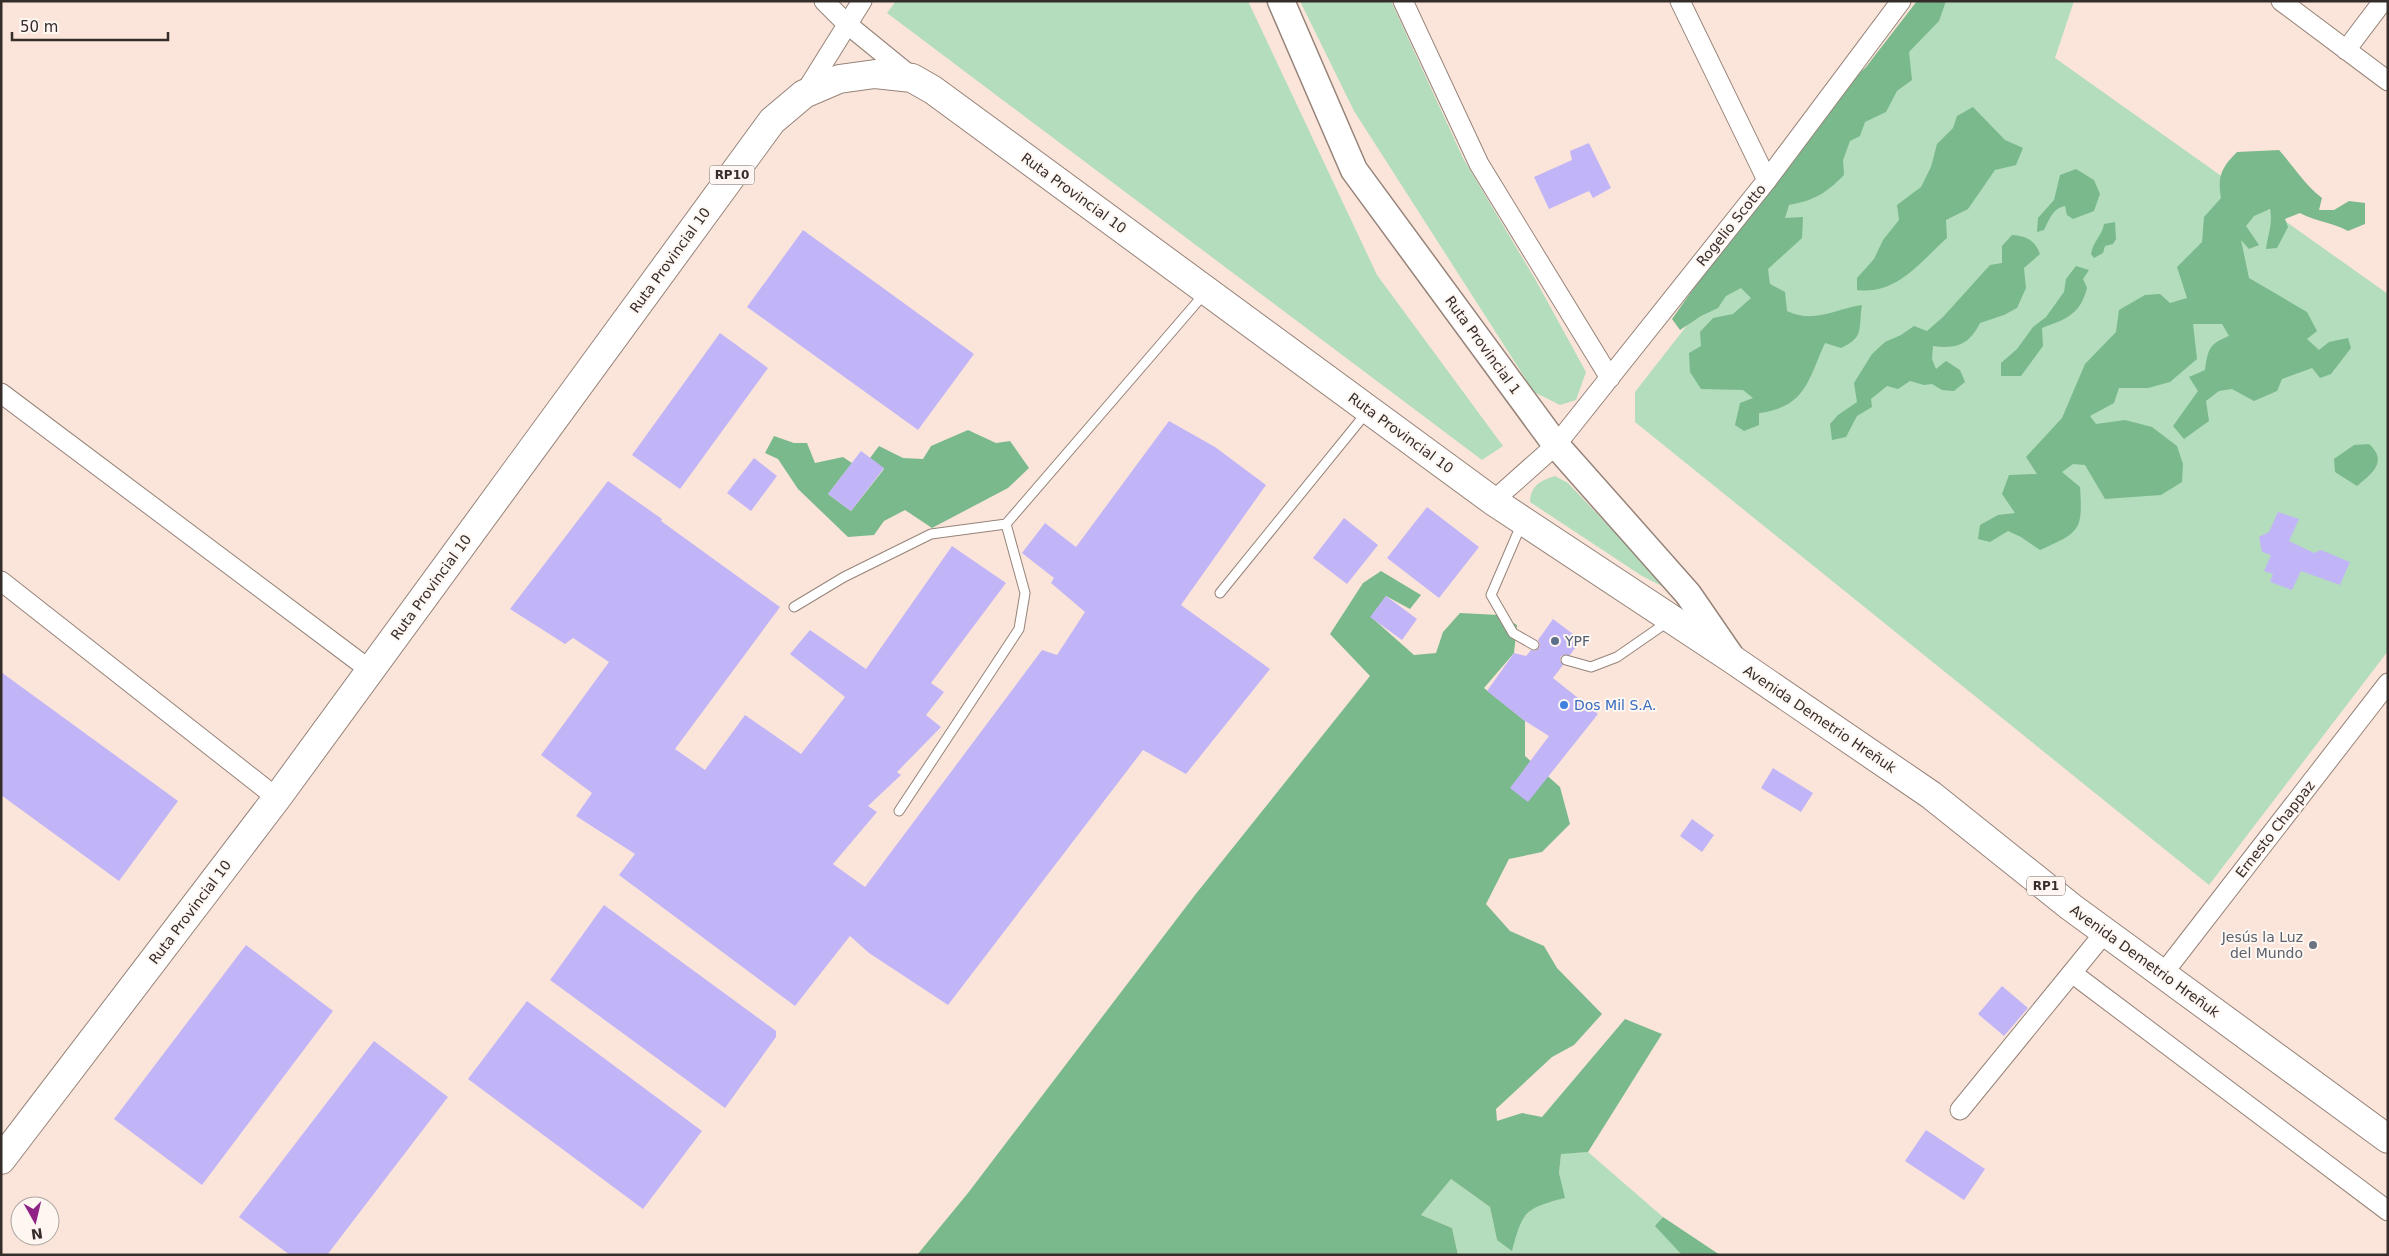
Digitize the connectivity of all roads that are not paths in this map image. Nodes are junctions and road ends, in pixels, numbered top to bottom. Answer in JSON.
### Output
{"nodes":[{"id":1,"x":824,"y":1,"type":"edge"},
{"id":2,"x":862,"y":1,"type":"edge"},
{"id":3,"x":1281,"y":1,"type":"edge"},
{"id":4,"x":1403,"y":1,"type":"edge"},
{"id":5,"x":1680,"y":1,"type":"edge"},
{"id":6,"x":1901,"y":1,"type":"edge"},
{"id":7,"x":2281,"y":1,"type":"edge"},
{"id":8,"x":2383,"y":1,"type":"edge"},
{"id":9,"x":847,"y":24,"type":"junction"},
{"id":10,"x":2346,"y":50,"type":"junction"},
{"id":11,"x":912,"y":78,"type":"junction"},
{"id":12,"x":2388,"y":81,"type":"edge"},
{"id":13,"x":804,"y":94,"type":"junction"},
{"id":14,"x":1768,"y":180,"type":"junction"},
{"id":15,"x":1207,"y":291,"type":"junction"},
{"id":16,"x":1610,"y":378,"type":"junction"},
{"id":17,"x":1,"y":393,"type":"edge"},
{"id":18,"x":1369,"y":410,"type":"junction"},
{"id":19,"x":1556,"y":445,"type":"junction"},
{"id":20,"x":1492,"y":501,"type":"junction"},
{"id":21,"x":1523,"y":521,"type":"junction"},
{"id":22,"x":1006,"y":524,"type":"junction"},
{"id":23,"x":1,"y":581,"type":"edge"},
{"id":24,"x":1220,"y":593,"type":"dead end"},
{"id":25,"x":794,"y":606,"type":"dead end"},
{"id":26,"x":1671,"y":619,"type":"junction"},
{"id":27,"x":1534,"y":645,"type":"dead end"},
{"id":28,"x":1732,"y":659,"type":"junction"},
{"id":29,"x":1566,"y":660,"type":"dead end"},
{"id":30,"x":370,"y":670,"type":"junction"},
{"id":31,"x":2388,"y":684,"type":"edge"},
{"id":32,"x":276,"y":798,"type":"junction"},
{"id":33,"x":899,"y":811,"type":"dead end"},
{"id":34,"x":2106,"y":931,"type":"junction"},
{"id":35,"x":2072,"y":973,"type":"junction"},
{"id":36,"x":2162,"y":974,"type":"junction"},
{"id":37,"x":1960,"y":1110,"type":"dead end"},
{"id":38,"x":2388,"y":1139,"type":"edge"},
{"id":39,"x":1,"y":1160,"type":"edge"},
{"id":40,"x":2388,"y":1211,"type":"edge"}],
"edges":[{"from":1,"to":9,"type":"street"},
{"from":2,"to":9,"type":"street"},
{"from":3,"to":19,"type":"main road","name":"Ruta Provincial 1","number":"RP1"},
{"from":4,"to":16,"type":"street"},
{"from":5,"to":14,"type":"street"},
{"from":6,"to":14,"type":"street","name":"Rogelio Scotto"},
{"from":7,"to":10,"type":"street"},
{"from":8,"to":10,"type":"street"},
{"from":9,"to":11,"type":"street"},
{"from":9,"to":13,"type":"street"},
{"from":10,"to":12,"type":"street"},
{"from":11,"to":13,"type":"main road","name":"Ruta Provincial 10","number":"RP10"},
{"from":11,"to":15,"type":"main road","name":"Ruta Provincial 10","number":"RP10"},
{"from":13,"to":30,"type":"main road","name":"Ruta Provincial 10","number":"RP10"},
{"from":14,"to":16,"type":"street","name":"Rogelio Scotto"},
{"from":15,"to":18,"type":"main road","name":"Ruta Provincial 10","number":"RP10"},
{"from":15,"to":22,"type":"lane"},
{"from":16,"to":19,"type":"street","name":"Rogelio Scotto"},
{"from":17,"to":30,"type":"street"},
{"from":18,"to":20,"type":"main road","name":"Ruta Provincial 10","number":"RP10"},
{"from":18,"to":24,"type":"lane"},
{"from":19,"to":20,"type":"street","name":"Rogelio Scotto"},
{"from":19,"to":28,"type":"main road","name":"Ruta Provincial 1","number":"RP1"},
{"from":20,"to":21,"type":"main road","name":"Ruta Provincial 10","number":"RP10"},
{"from":21,"to":26,"type":"main road","name":"Ruta Provincial 10","number":"RP10"},
{"from":21,"to":27,"type":"lane"},
{"from":22,"to":25,"type":"lane"},
{"from":22,"to":33,"type":"lane"},
{"from":23,"to":32,"type":"street"},
{"from":26,"to":28,"type":"main road","name":"Ruta Provincial 10","number":"RP10"},
{"from":26,"to":29,"type":"lane"},
{"from":28,"to":34,"type":"main road","name":"Avenida Demetrio Hreñuk","number":"RP1"},
{"from":30,"to":32,"type":"main road","name":"Ruta Provincial 10","number":"RP10"},
{"from":31,"to":36,"type":"street","name":"Ernesto Chappaz"},
{"from":32,"to":39,"type":"main road","name":"Ruta Provincial 10","number":"RP10"},
{"from":34,"to":35,"type":"street"},
{"from":34,"to":36,"type":"main road","name":"Avenida Demetrio Hreñuk","number":"RP1"},
{"from":35,"to":37,"type":"street"},
{"from":35,"to":40,"type":"street"},
{"from":36,"to":38,"type":"main road","name":"Avenida Demetrio Hreñuk","number":"RP1"}]}
